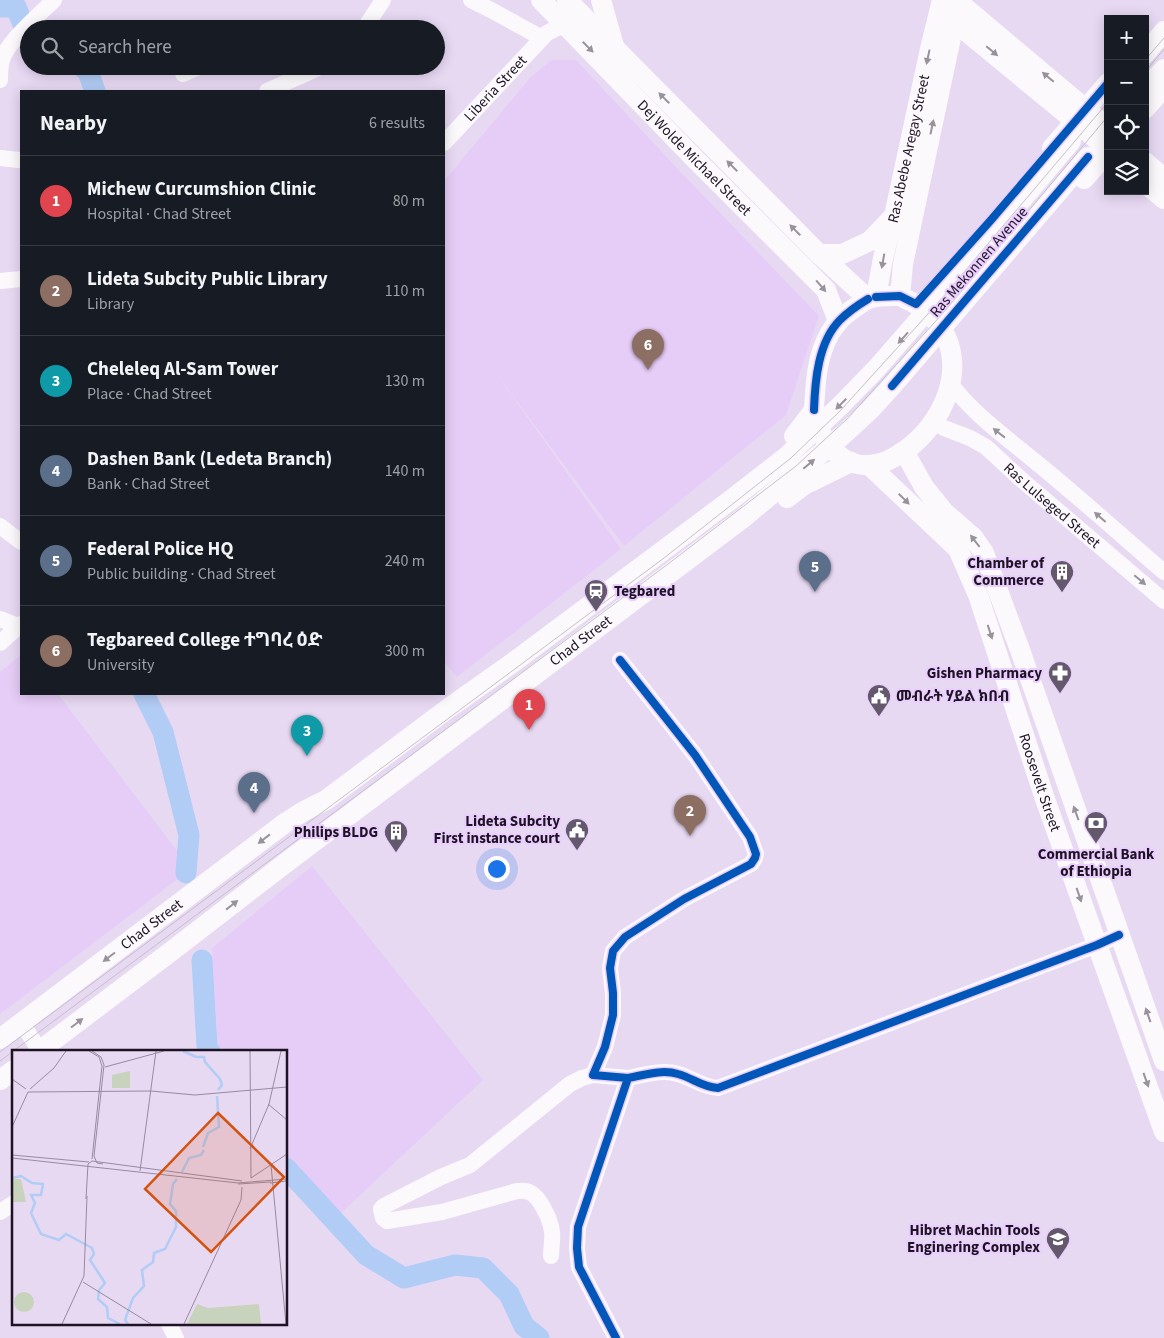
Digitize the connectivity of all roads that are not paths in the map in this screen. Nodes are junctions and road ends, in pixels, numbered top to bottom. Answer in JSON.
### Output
{"nodes":[{"id":1,"x":54,"y":0,"type":"edge"},
{"id":2,"x":383,"y":0,"type":"edge"},
{"id":3,"x":471,"y":0,"type":"edge"},
{"id":4,"x":601,"y":0,"type":"edge"},
{"id":5,"x":951,"y":5,"type":"edge"},
{"id":6,"x":563,"y":7,"type":"edge"},
{"id":7,"x":1164,"y":18,"type":"edge"},
{"id":8,"x":34,"y":20,"type":"edge"},
{"id":9,"x":370,"y":20,"type":"edge"},
{"id":10,"x":1164,"y":31,"type":"edge"},
{"id":11,"x":20,"y":35,"type":"edge"},
{"id":12,"x":1149,"y":35,"type":"edge"},
{"id":13,"x":544,"y":36,"type":"junction"},
{"id":14,"x":615,"y":48,"type":"junction"},
{"id":15,"x":1149,"y":49,"type":"edge"},
{"id":16,"x":1164,"y":69,"type":"edge"},
{"id":17,"x":304,"y":75,"type":"edge"},
{"id":18,"x":0,"y":80,"type":"edge"},
{"id":19,"x":1149,"y":86,"type":"edge"},
{"id":20,"x":1164,"y":87,"type":"edge"},
{"id":21,"x":269,"y":90,"type":"edge"},
{"id":22,"x":1096,"y":103,"type":"edge"},
{"id":23,"x":1148,"y":105,"type":"edge"},
{"id":24,"x":1071,"y":141,"type":"dead end"},
{"id":25,"x":445,"y":142,"type":"edge"},
{"id":26,"x":712,"y":146,"type":"junction"},
{"id":27,"x":1103,"y":147,"type":"edge"},
{"id":28,"x":0,"y":158,"type":"edge"},
{"id":29,"x":19,"y":160,"type":"dead end"},
{"id":30,"x":697,"y":161,"type":"junction"},
{"id":31,"x":1149,"y":165,"type":"edge"},
{"id":32,"x":1164,"y":178,"type":"edge"},
{"id":33,"x":1149,"y":187,"type":"edge"},
{"id":34,"x":1164,"y":200,"type":"edge"},
{"id":35,"x":894,"y":216,"type":"junction"},
{"id":36,"x":819,"y":254,"type":"junction"},
{"id":37,"x":20,"y":279,"type":"edge"},
{"id":38,"x":0,"y":281,"type":"edge"},
{"id":39,"x":872,"y":298,"type":"junction"},
{"id":40,"x":912,"y":303,"type":"junction"},
{"id":41,"x":838,"y":321,"type":"junction"},
{"id":42,"x":946,"y":335,"type":"junction"},
{"id":43,"x":876,"y":369,"type":"joint"},
{"id":44,"x":950,"y":384,"type":"junction"},
{"id":45,"x":892,"y":386,"type":"joint"},
{"id":46,"x":814,"y":415,"type":"junction"},
{"id":47,"x":934,"y":422,"type":"junction"},
{"id":48,"x":904,"y":451,"type":"junction"},
{"id":49,"x":854,"y":462,"type":"junction"},
{"id":50,"x":0,"y":526,"type":"edge"},
{"id":51,"x":20,"y":541,"type":"edge"},
{"id":52,"x":1128,"y":541,"type":"junction"},
{"id":53,"x":1114,"y":558,"type":"junction"},
{"id":54,"x":1164,"y":572,"type":"edge"},
{"id":55,"x":1164,"y":601,"type":"edge"},
{"id":56,"x":0,"y":619,"type":"edge"},
{"id":57,"x":20,"y":625,"type":"edge"},
{"id":58,"x":0,"y":643,"type":"edge"},
{"id":59,"x":620,"y":660,"type":"dead end"},
{"id":60,"x":1068,"y":791,"type":"junction"},
{"id":61,"x":1046,"y":799,"type":"junction"},
{"id":62,"x":304,"y":811,"type":"junction"},
{"id":63,"x":283,"y":865,"type":"junction"},
{"id":64,"x":1119,"y":935,"type":"junction"},
{"id":65,"x":1097,"y":945,"type":"junction"},
{"id":66,"x":22,"y":1024,"type":"junction"},
{"id":67,"x":0,"y":1039,"type":"edge"},
{"id":68,"x":39,"y":1050,"type":"edge"},
{"id":69,"x":41,"y":1050,"type":"edge"},
{"id":70,"x":1164,"y":1061,"type":"edge"},
{"id":71,"x":12,"y":1071,"type":"edge"},
{"id":72,"x":593,"y":1075,"type":"junction"},
{"id":73,"x":628,"y":1078,"type":"junction"},
{"id":74,"x":0,"y":1080,"type":"edge"},
{"id":75,"x":1164,"y":1132,"type":"edge"},
{"id":76,"x":12,"y":1204,"type":"edge"},
{"id":77,"x":0,"y":1212,"type":"edge"},
{"id":78,"x":551,"y":1256,"type":"dead end"},
{"id":79,"x":170,"y":1326,"type":"edge"},
{"id":80,"x":176,"y":1338,"type":"edge"},
{"id":81,"x":616,"y":1338,"type":"edge"}],
"edges":[{"from":1,"to":8,"type":"street"},
{"from":2,"to":9,"type":"street"},
{"from":3,"to":13,"type":"street"},
{"from":4,"to":14,"type":"main road"},
{"from":5,"to":22,"type":"main road"},
{"from":5,"to":35,"type":"main road","name":"Ras Abebe Aregay Street","one_way":true},
{"from":40,"to":5,"type":"main road","name":"Ras Abebe Aregay Street","one_way":true},
{"from":6,"to":13,"type":"street","name":"Liberia Street"},
{"from":6,"to":14,"type":"main road","name":"Dej Wolde Michael Street"},
{"from":6,"to":30,"type":"main road","name":"Dej Wolde Michael Street","one_way":true},
{"from":7,"to":12,"type":"main road"},
{"from":10,"to":15,"type":"main road"},
{"from":11,"to":18,"type":"street"},
{"from":13,"to":25,"type":"street","name":"Liberia Street"},
{"from":26,"to":14,"type":"main road","name":"Dej Wolde Michael Street","one_way":true},
{"from":16,"to":19,"type":"main road"},
{"from":17,"to":21,"type":"street"},
{"from":20,"to":23,"type":"main road"},
{"from":22,"to":27,"type":"main road"},
{"from":22,"to":40,"type":"main road","name":"Ras Mekonnen Avenue"},
{"from":24,"to":43,"type":"main road","name":"Ras Mekonnen Avenue","one_way":true},
{"from":26,"to":30,"type":"main road"},
{"from":36,"to":26,"type":"main road","name":"Dej Wolde Michael Street","one_way":true},
{"from":27,"to":42,"type":"main road","name":"Ras Mekonnen Avenue"},
{"from":27,"to":45,"type":"main road","name":"Ras Mekonnen Avenue"},
{"from":28,"to":29,"type":"street"},
{"from":30,"to":41,"type":"main road","name":"Dej Wolde Michael Street","one_way":true},
{"from":31,"to":32,"type":"main road"},
{"from":33,"to":34,"type":"main road"},
{"from":35,"to":36,"type":"main road"},
{"from":35,"to":39,"type":"main road","name":"Ras Abebe Aregay Street","one_way":true},
{"from":36,"to":39,"type":"main road","name":"Dej Wolde Michael Street"},
{"from":37,"to":38,"type":"street"},
{"from":39,"to":40,"type":"main road"},
{"from":39,"to":41,"type":"main road"},
{"from":40,"to":42,"type":"main road"},
{"from":41,"to":46,"type":"main road"},
{"from":42,"to":44,"type":"main road"},
{"from":43,"to":62,"type":"main road","name":"Chad Street","one_way":true},
{"from":44,"to":47,"type":"main road"},
{"from":52,"to":44,"type":"street","name":"Ras Lulseged Street","one_way":true},
{"from":63,"to":45,"type":"main road","name":"Chad Street","one_way":true},
{"from":46,"to":49,"type":"main road"},
{"from":46,"to":62,"type":"main road","name":"Chad Street"},
{"from":47,"to":48,"type":"main road"},
{"from":47,"to":53,"type":"street","name":"Ras Lulseged Street"},
{"from":48,"to":49,"type":"main road"},
{"from":60,"to":48,"type":"main road","name":"Roosevelt Street","one_way":true},
{"from":49,"to":61,"type":"main road","name":"Roosevelt Street","one_way":true},
{"from":49,"to":63,"type":"main road","name":"Chad Street"},
{"from":50,"to":51,"type":"street"},
{"from":52,"to":53,"type":"street"},
{"from":52,"to":54,"type":"street","name":"Ras Lulseged Street"},
{"from":53,"to":55,"type":"street","name":"Ras Lulseged Street","one_way":true},
{"from":56,"to":57,"type":"street"},
{"from":57,"to":58,"type":"street"},
{"from":59,"to":72,"type":"street"},
{"from":60,"to":61,"type":"main road"},
{"from":64,"to":60,"type":"main road","name":"Roosevelt Street","one_way":true},
{"from":61,"to":65,"type":"main road","name":"Roosevelt Street","one_way":true},
{"from":62,"to":66,"type":"main road","name":"Chad Street","one_way":true},
{"from":69,"to":63,"type":"main road","name":"Chad Street","one_way":true},
{"from":64,"to":65,"type":"street"},
{"from":70,"to":64,"type":"main road","name":"Roosevelt Street","one_way":true},
{"from":65,"to":73,"type":"street"},
{"from":65,"to":75,"type":"main road","name":"Roosevelt Street","one_way":true},
{"from":66,"to":67,"type":"main road","name":"Chad Street"},
{"from":66,"to":68,"type":"street"},
{"from":71,"to":74,"type":"main road"},
{"from":72,"to":73,"type":"street"},
{"from":72,"to":78,"type":"street"},
{"from":73,"to":81,"type":"street"},
{"from":76,"to":77,"type":"street"},
{"from":79,"to":80,"type":"street"}]}
